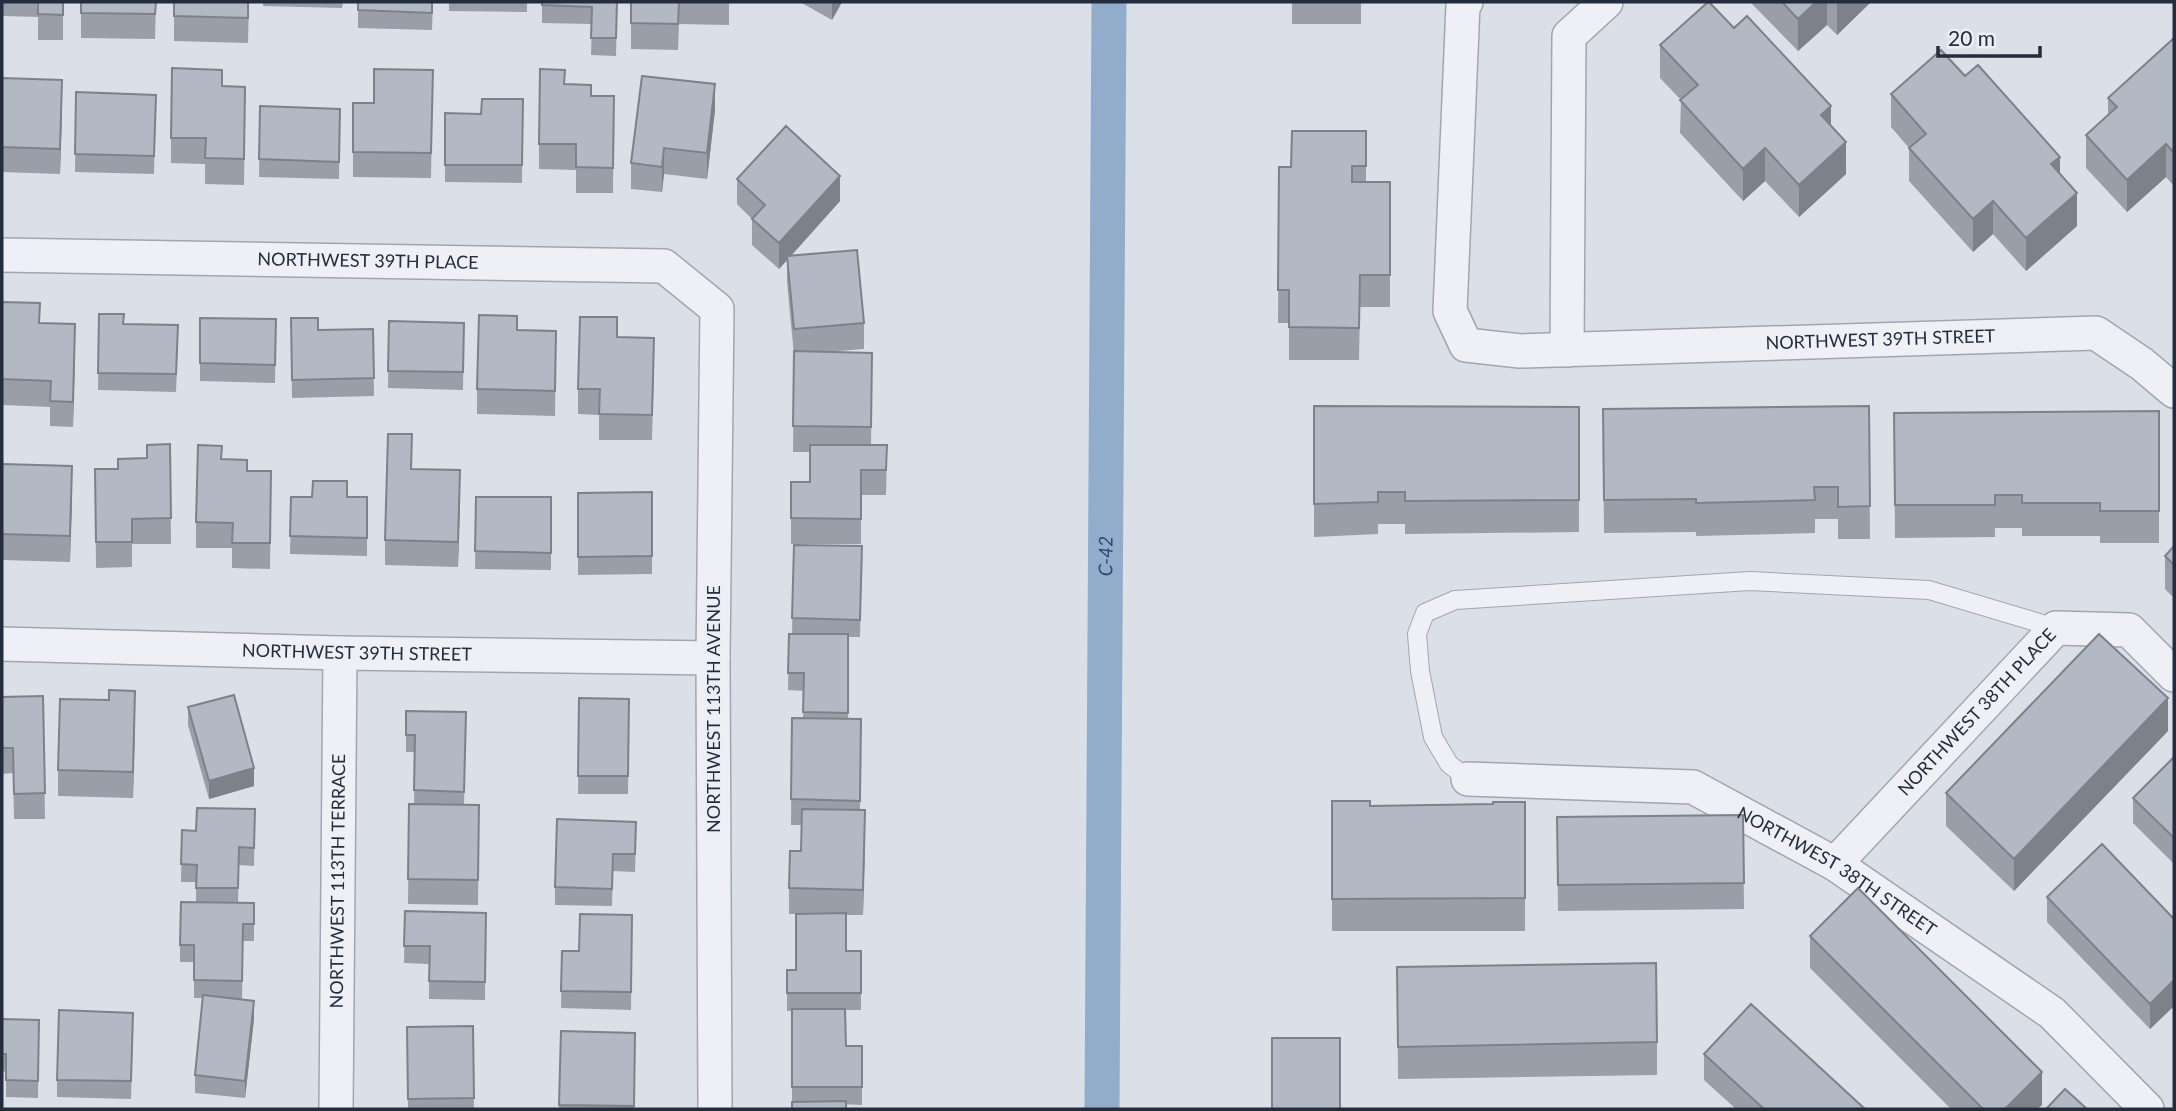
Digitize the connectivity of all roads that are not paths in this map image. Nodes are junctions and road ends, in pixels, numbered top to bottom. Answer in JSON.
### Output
{"nodes":[{"id":1,"x":1466,"y":2,"type":"edge"},
{"id":2,"x":1606,"y":2,"type":"edge"},
{"id":3,"x":2,"y":256,"type":"edge"},
{"id":4,"x":717,"y":309,"type":"joint"},
{"id":5,"x":1567,"y":350,"type":"junction"},
{"id":6,"x":2174,"y":391,"type":"edge"},
{"id":7,"x":2056,"y":628,"type":"junction"},
{"id":8,"x":2,"y":644,"type":"edge"},
{"id":9,"x":340,"y":653,"type":"junction"},
{"id":10,"x":713,"y":658,"type":"junction"},
{"id":11,"x":2174,"y":675,"type":"edge"},
{"id":12,"x":1468,"y":779,"type":"joint"},
{"id":13,"x":1835,"y":864,"type":"junction"},
{"id":14,"x":336,"y":1109,"type":"edge"},
{"id":15,"x":715,"y":1109,"type":"edge"},
{"id":16,"x":2147,"y":1109,"type":"edge"}],
"edges":[{"from":1,"to":5,"type":"street","name":"NORTHWEST 39TH STREET"},
{"from":2,"to":5,"type":"street"},
{"from":3,"to":4,"type":"street","name":"NORTHWEST 39TH PLACE"},
{"from":4,"to":10,"type":"street","name":"NORTHWEST 113TH AVENUE"},
{"from":5,"to":6,"type":"street","name":"NORTHWEST 39TH STREET"},
{"from":7,"to":11,"type":"street","name":"NORTHWEST 38TH PLACE"},
{"from":7,"to":12,"type":"lane"},
{"from":7,"to":13,"type":"street","name":"NORTHWEST 38TH PLACE"},
{"from":8,"to":9,"type":"street","name":"NORTHWEST 39TH STREET"},
{"from":9,"to":10,"type":"street","name":"NORTHWEST 39TH STREET"},
{"from":9,"to":14,"type":"street","name":"NORTHWEST 113TH TERRACE"},
{"from":10,"to":15,"type":"street","name":"NORTHWEST 113TH AVENUE"},
{"from":12,"to":13,"type":"street","name":"NORTHWEST 38TH STREET"},
{"from":13,"to":16,"type":"street","name":"NORTHWEST 38TH STREET"}]}
